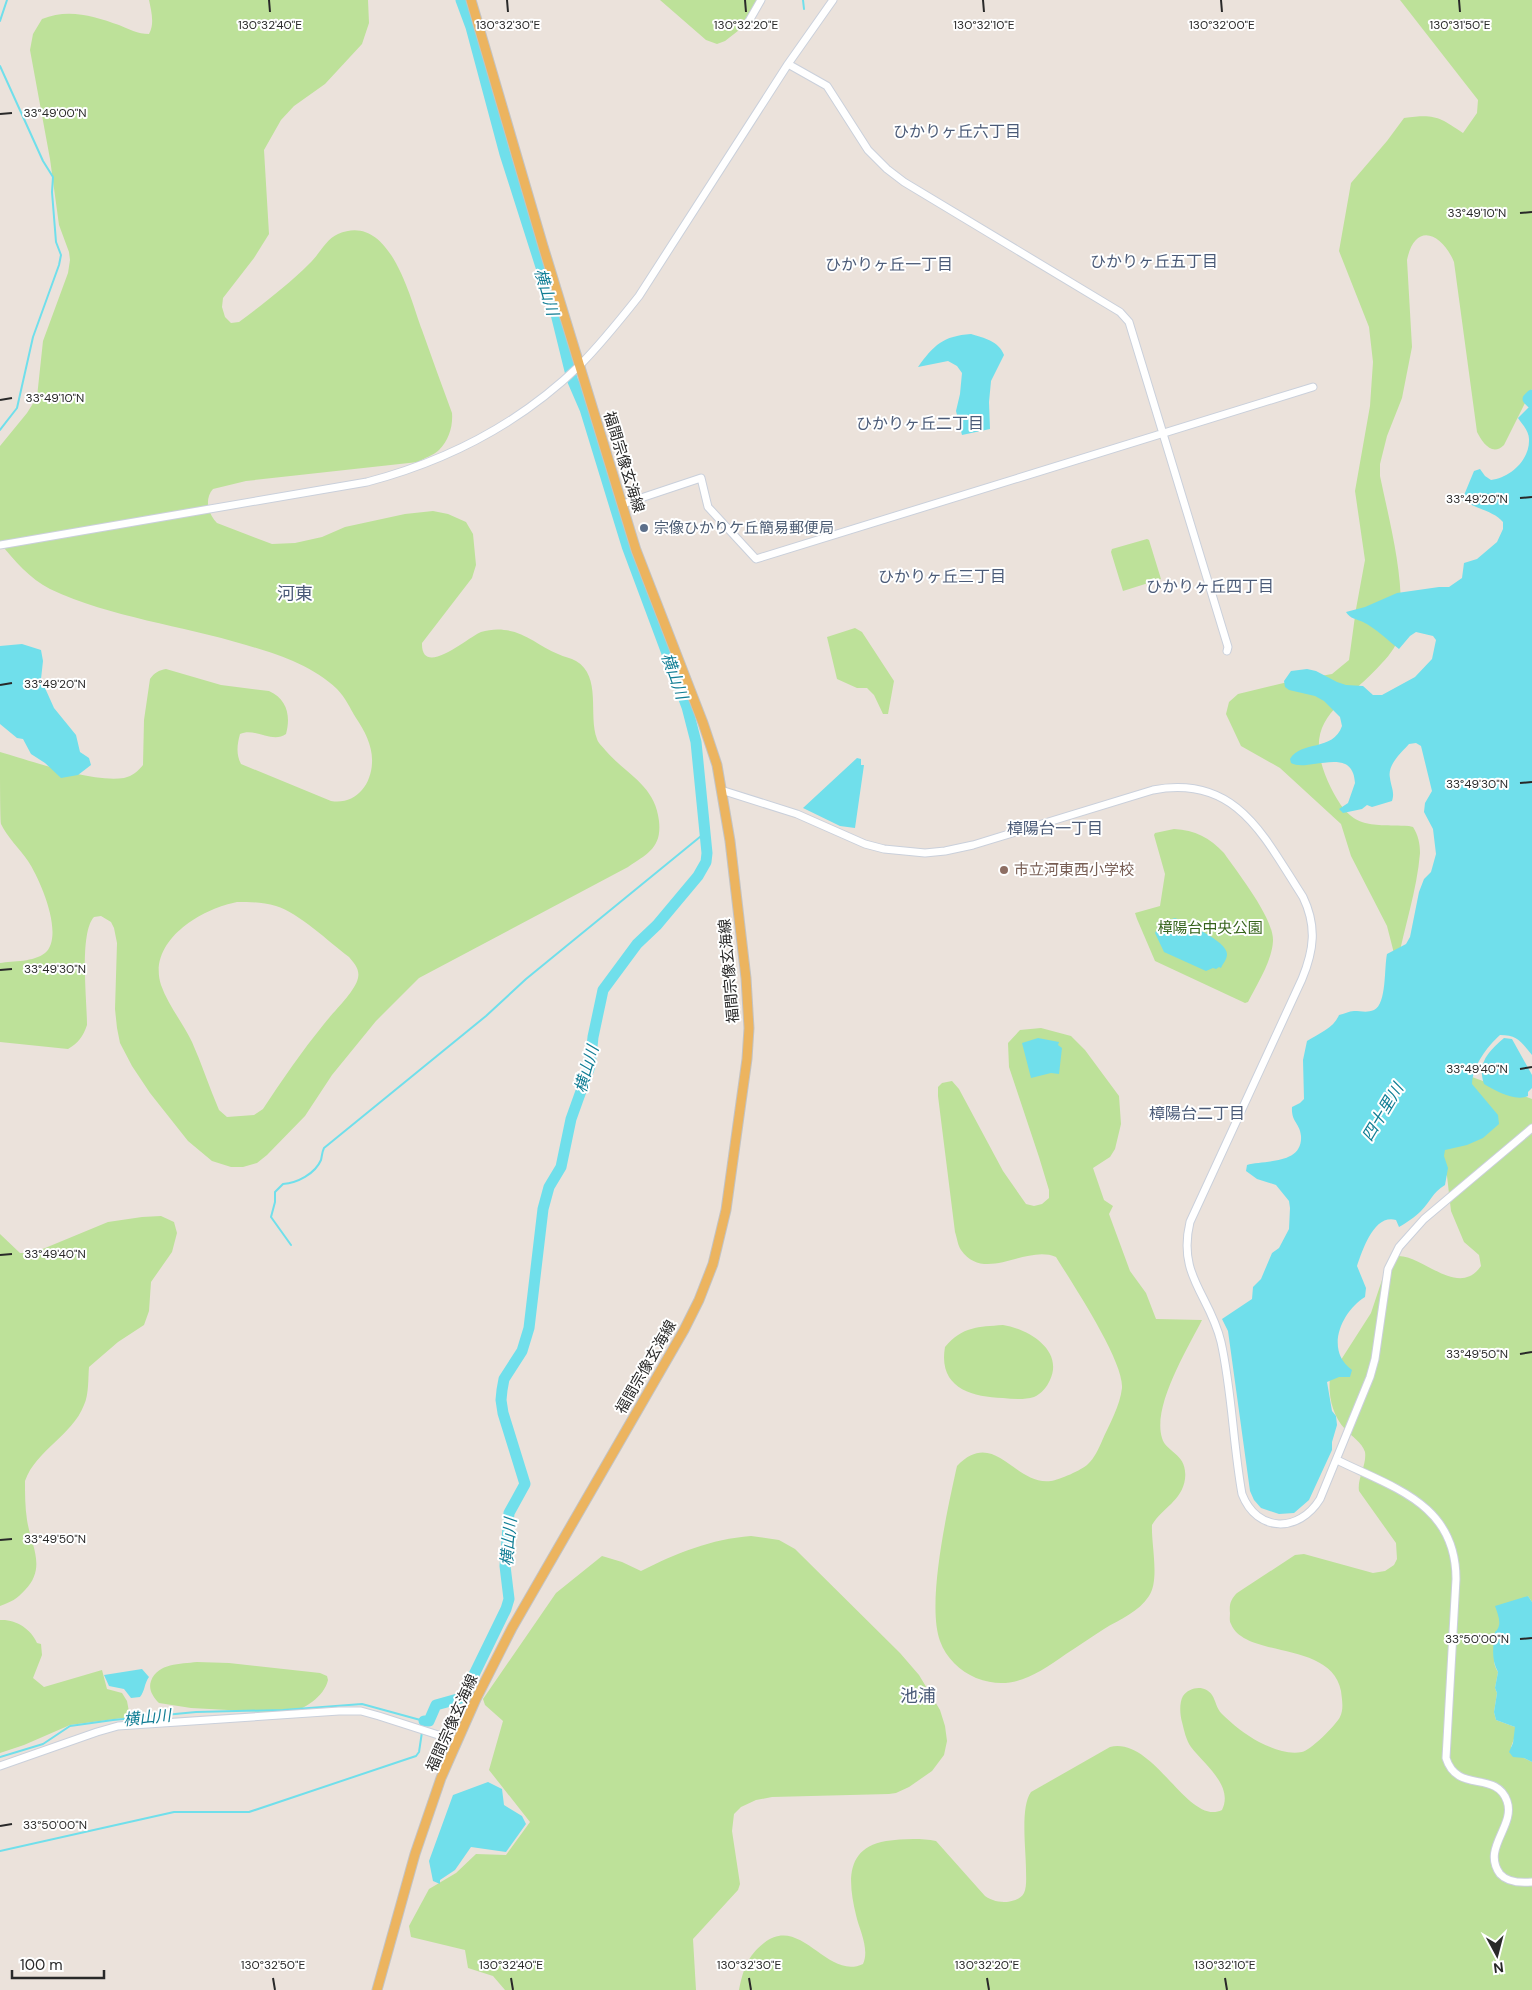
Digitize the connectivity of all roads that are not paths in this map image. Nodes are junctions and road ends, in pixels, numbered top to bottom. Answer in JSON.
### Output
{"nodes":[{"id":1,"x":471,"y":0,"type":"edge"},
{"id":2,"x":762,"y":0,"type":"edge"},
{"id":3,"x":833,"y":0,"type":"edge"},
{"id":4,"x":749,"y":21,"type":"dead end"},
{"id":5,"x":788,"y":64,"type":"junction"},
{"id":6,"x":580,"y":365,"type":"junction"},
{"id":7,"x":1313,"y":387,"type":"dead end"},
{"id":8,"x":1164,"y":433,"type":"junction"},
{"id":9,"x":623,"y":504,"type":"junction"},
{"id":10,"x":0,"y":545,"type":"edge"},
{"id":11,"x":1227,"y":651,"type":"dead end"},
{"id":12,"x":721,"y":790,"type":"junction"},
{"id":13,"x":1532,"y":1128,"type":"edge"},
{"id":14,"x":1337,"y":1460,"type":"junction"},
{"id":15,"x":457,"y":1741,"type":"junction"},
{"id":16,"x":0,"y":1766,"type":"edge"},
{"id":17,"x":1532,"y":1882,"type":"edge"},
{"id":18,"x":377,"y":1990,"type":"edge"}],
"edges":[{"from":1,"to":6,"type":"main road","name":"福間宗像玄海線"},
{"from":2,"to":4,"type":"street"},
{"from":3,"to":5,"type":"street"},
{"from":5,"to":6,"type":"street"},
{"from":5,"to":8,"type":"street"},
{"from":6,"to":9,"type":"main road","name":"福間宗像玄海線"},
{"from":6,"to":10,"type":"street"},
{"from":7,"to":8,"type":"street"},
{"from":8,"to":9,"type":"street"},
{"from":8,"to":11,"type":"street"},
{"from":9,"to":12,"type":"main road","name":"福間宗像玄海線"},
{"from":12,"to":14,"type":"street"},
{"from":12,"to":15,"type":"main road","name":"福間宗像玄海線"},
{"from":13,"to":14,"type":"street"},
{"from":14,"to":17,"type":"street"},
{"from":15,"to":16,"type":"street"},
{"from":15,"to":18,"type":"main road","name":"福間宗像玄海線"}]}
